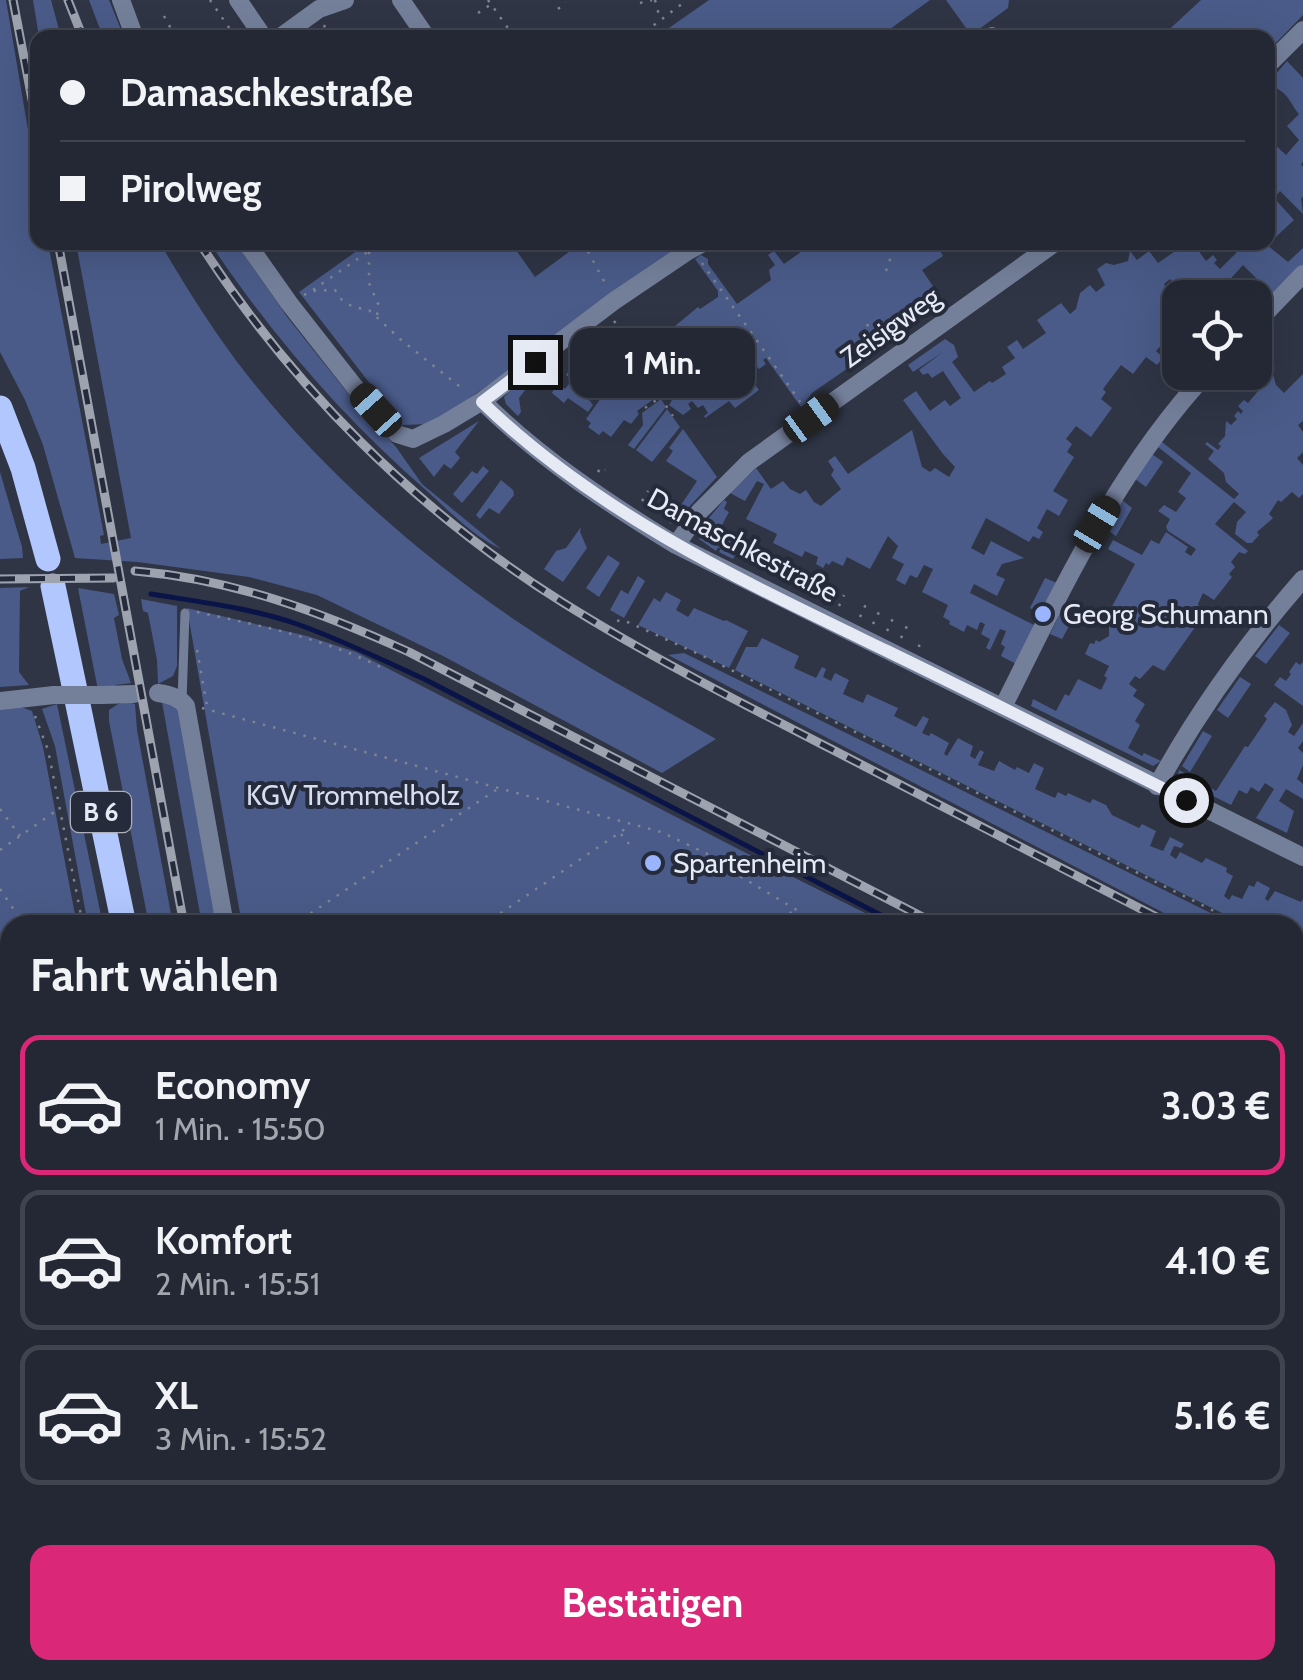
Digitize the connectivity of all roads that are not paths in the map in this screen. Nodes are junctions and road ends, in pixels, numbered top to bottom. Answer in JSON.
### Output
{"nodes":[{"id":1,"x":120,"y":0,"type":"edge"},
{"id":2,"x":238,"y":0,"type":"edge"},
{"id":3,"x":401,"y":0,"type":"edge"},
{"id":4,"x":341,"y":1,"type":"edge"},
{"id":5,"x":132,"y":30,"type":"edge"},
{"id":6,"x":259,"y":30,"type":"edge"},
{"id":7,"x":290,"y":30,"type":"edge"},
{"id":8,"x":422,"y":30,"type":"edge"},
{"id":9,"x":1303,"y":30,"type":"edge"},
{"id":10,"x":1275,"y":58,"type":"edge"},
{"id":11,"x":252,"y":250,"type":"edge"},
{"id":12,"x":693,"y":250,"type":"edge"},
{"id":13,"x":1045,"y":250,"type":"edge"},
{"id":14,"x":1303,"y":274,"type":"edge"},
{"id":15,"x":1272,"y":306,"type":"edge"},
{"id":16,"x":1192,"y":390,"type":"edge"},
{"id":17,"x":482,"y":402,"type":"junction"},
{"id":18,"x":0,"y":408,"type":"edge"},
{"id":19,"x":676,"y":545,"type":"junction"},
{"id":20,"x":48,"y":559,"type":"dead end"},
{"id":21,"x":1303,"y":579,"type":"edge"},
{"id":22,"x":53,"y":586,"type":"dead end"},
{"id":23,"x":188,"y":612,"type":"road end"},
{"id":24,"x":158,"y":693,"type":"dead end"},
{"id":25,"x":134,"y":694,"type":"dead end"},
{"id":26,"x":77,"y":695,"type":"junction"},
{"id":27,"x":0,"y":701,"type":"edge"},
{"id":28,"x":184,"y":704,"type":"junction"},
{"id":29,"x":1003,"y":708,"type":"junction"},
{"id":30,"x":1158,"y":786,"type":"junction"},
{"id":31,"x":1303,"y":857,"type":"edge"},
{"id":32,"x":122,"y":915,"type":"edge"},
{"id":33,"x":223,"y":915,"type":"edge"}],
"edges":[{"from":1,"to":5,"type":"street"},
{"from":2,"to":6,"type":"street"},
{"from":3,"to":8,"type":"street"},
{"from":4,"to":7,"type":"street"},
{"from":9,"to":10,"type":"street"},
{"from":11,"to":17,"type":"street"},
{"from":12,"to":17,"type":"street"},
{"from":13,"to":19,"type":"street","name":"Zeisigweg"},
{"from":14,"to":15,"type":"street"},
{"from":16,"to":29,"type":"street"},
{"from":17,"to":19,"type":"street","name":"Damaschkestraße"},
{"from":18,"to":20,"type":"main road"},
{"from":19,"to":29,"type":"street","name":"Damaschkestraße"},
{"from":21,"to":30,"type":"street"},
{"from":22,"to":26,"type":"main road","number":"B 6"},
{"from":23,"to":28,"type":"lane"},
{"from":24,"to":28,"type":"street"},
{"from":25,"to":26,"type":"street"},
{"from":26,"to":27,"type":"street"},
{"from":26,"to":32,"type":"main road","number":"B 6"},
{"from":28,"to":33,"type":"street"},
{"from":29,"to":30,"type":"street","name":"Damaschkestraße"},
{"from":30,"to":31,"type":"street","name":"Damaschkestraße"}]}
